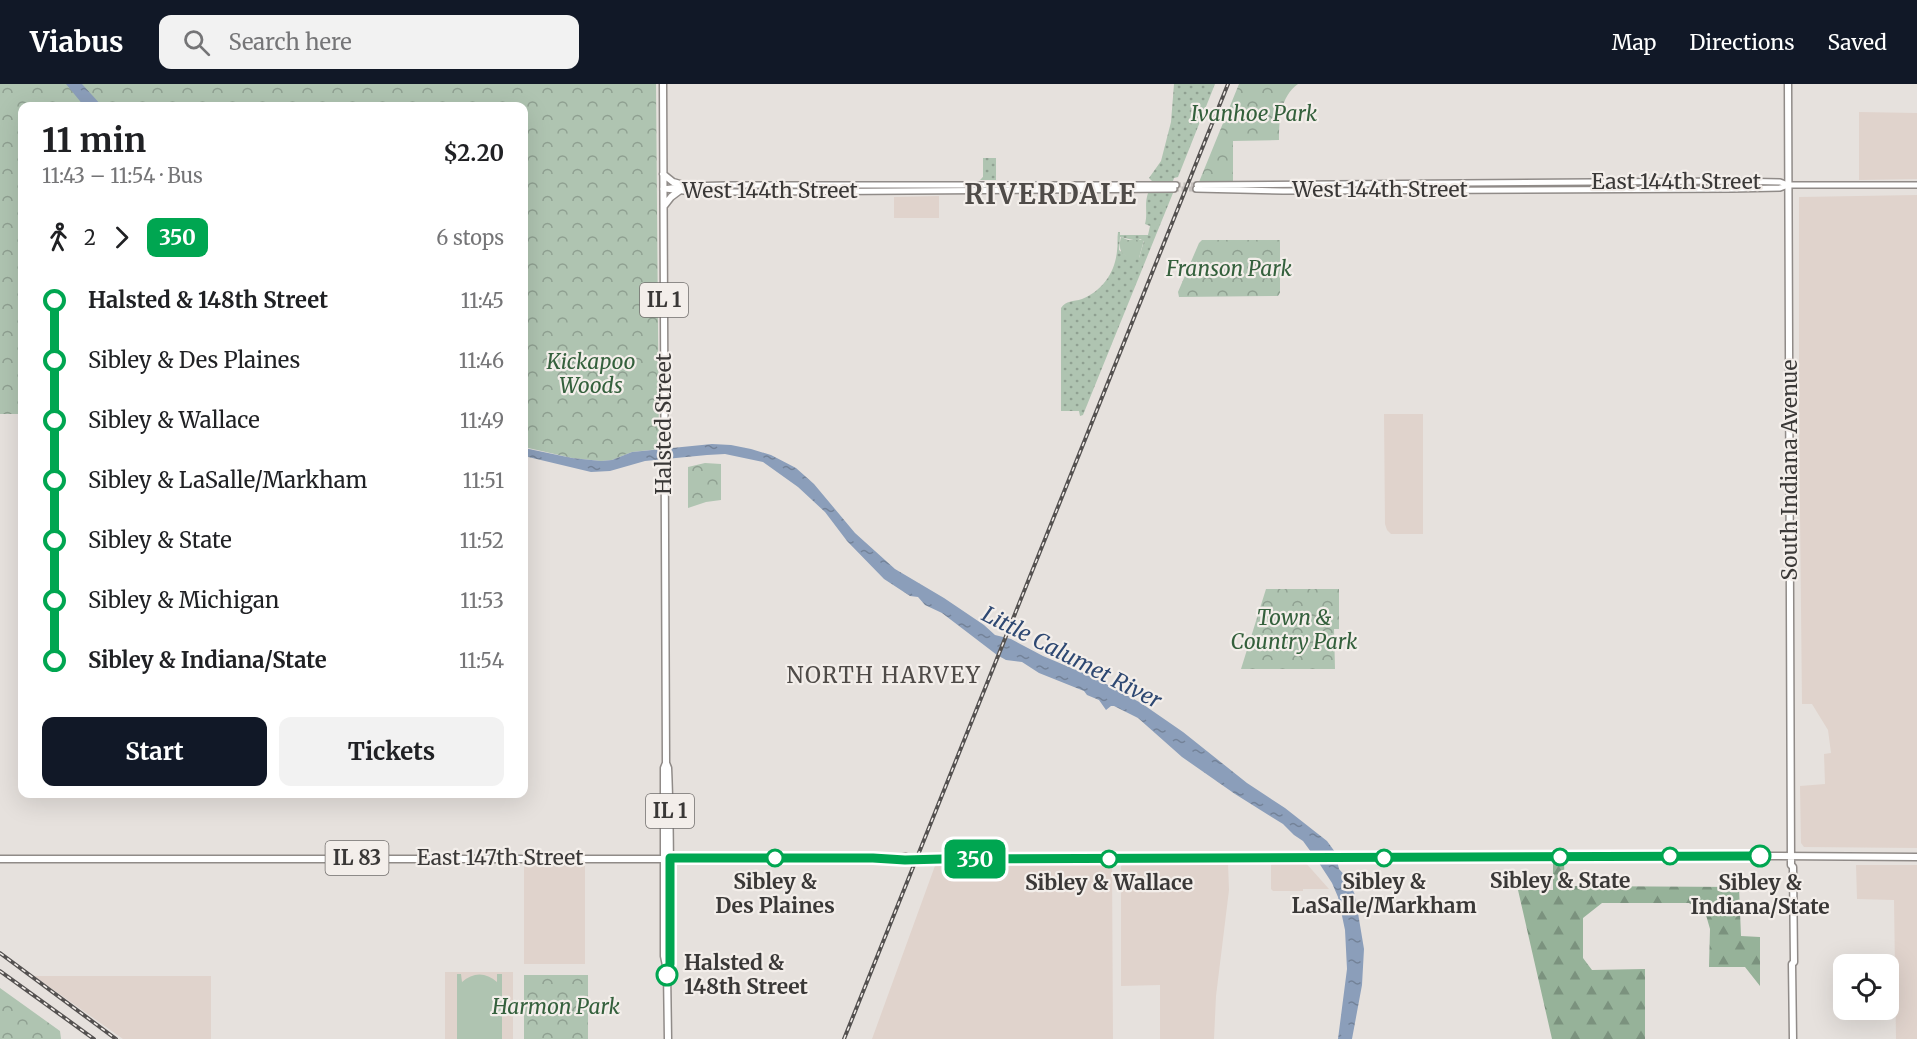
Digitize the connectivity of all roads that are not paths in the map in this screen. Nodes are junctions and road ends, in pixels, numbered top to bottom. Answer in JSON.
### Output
{"nodes":[{"id":1,"x":663,"y":84,"type":"edge"},
{"id":2,"x":1788,"y":84,"type":"edge"},
{"id":3,"x":663,"y":174,"type":"junction"},
{"id":4,"x":1564,"y":182,"type":"joint"},
{"id":5,"x":1788,"y":185,"type":"junction"},
{"id":6,"x":1917,"y":185,"type":"edge"},
{"id":7,"x":687,"y":186,"type":"junction"},
{"id":8,"x":663,"y":189,"type":"junction"},
{"id":9,"x":1564,"y":190,"type":"joint"},
{"id":10,"x":679,"y":191,"type":"junction"},
{"id":11,"x":663,"y":207,"type":"junction"},
{"id":12,"x":1791,"y":856,"type":"junction"},
{"id":13,"x":1917,"y":857,"type":"edge"},
{"id":14,"x":666,"y":858,"type":"junction"},
{"id":15,"x":0,"y":859,"type":"edge"},
{"id":16,"x":906,"y":859,"type":"tunnel mouth"},
{"id":17,"x":926,"y":859,"type":"tunnel mouth"},
{"id":18,"x":668,"y":1038,"type":"edge"},
{"id":19,"x":1793,"y":1039,"type":"edge"}],
"edges":[{"from":1,"to":3,"type":"main road","name":"Halsted Street","number":"IL 1"},
{"from":2,"to":5,"type":"main road","name":"South Indiana Avenue"},
{"from":3,"to":7,"type":"main road"},
{"from":3,"to":8,"type":"main road","name":"Halsted Street","number":"IL 1"},
{"from":4,"to":5,"type":"street","name":"East 144th Street"},
{"from":4,"to":9,"type":"street","name":"West 144th Street"},
{"from":5,"to":6,"type":"street","name":"East 144th Street"},
{"from":5,"to":9,"type":"street","name":"East 144th Street"},
{"from":5,"to":12,"type":"main road","name":"South Indiana Avenue"},
{"from":7,"to":8,"type":"street","name":"West 144th Street"},
{"from":7,"to":10,"type":"street","name":"West 144th Street"},
{"from":8,"to":10,"type":"street","name":"West 144th Street"},
{"from":8,"to":11,"type":"main road","name":"Halsted Street","number":"IL 1"},
{"from":10,"to":11,"type":"main road"},
{"from":11,"to":14,"type":"main road","name":"Halsted Street","number":"IL 1"},
{"from":12,"to":13,"type":"main road"},
{"from":12,"to":17,"type":"main road"},
{"from":12,"to":19,"type":"main road","name":"South Indiana Avenue"},
{"from":14,"to":15,"type":"main road","name":"East 147th Street","number":"IL 83"},
{"from":14,"to":16,"type":"main road","name":"East 147th Street","number":"IL 83"},
{"from":14,"to":18,"type":"main road","name":"Halsted Street","number":"IL 1"}]}
